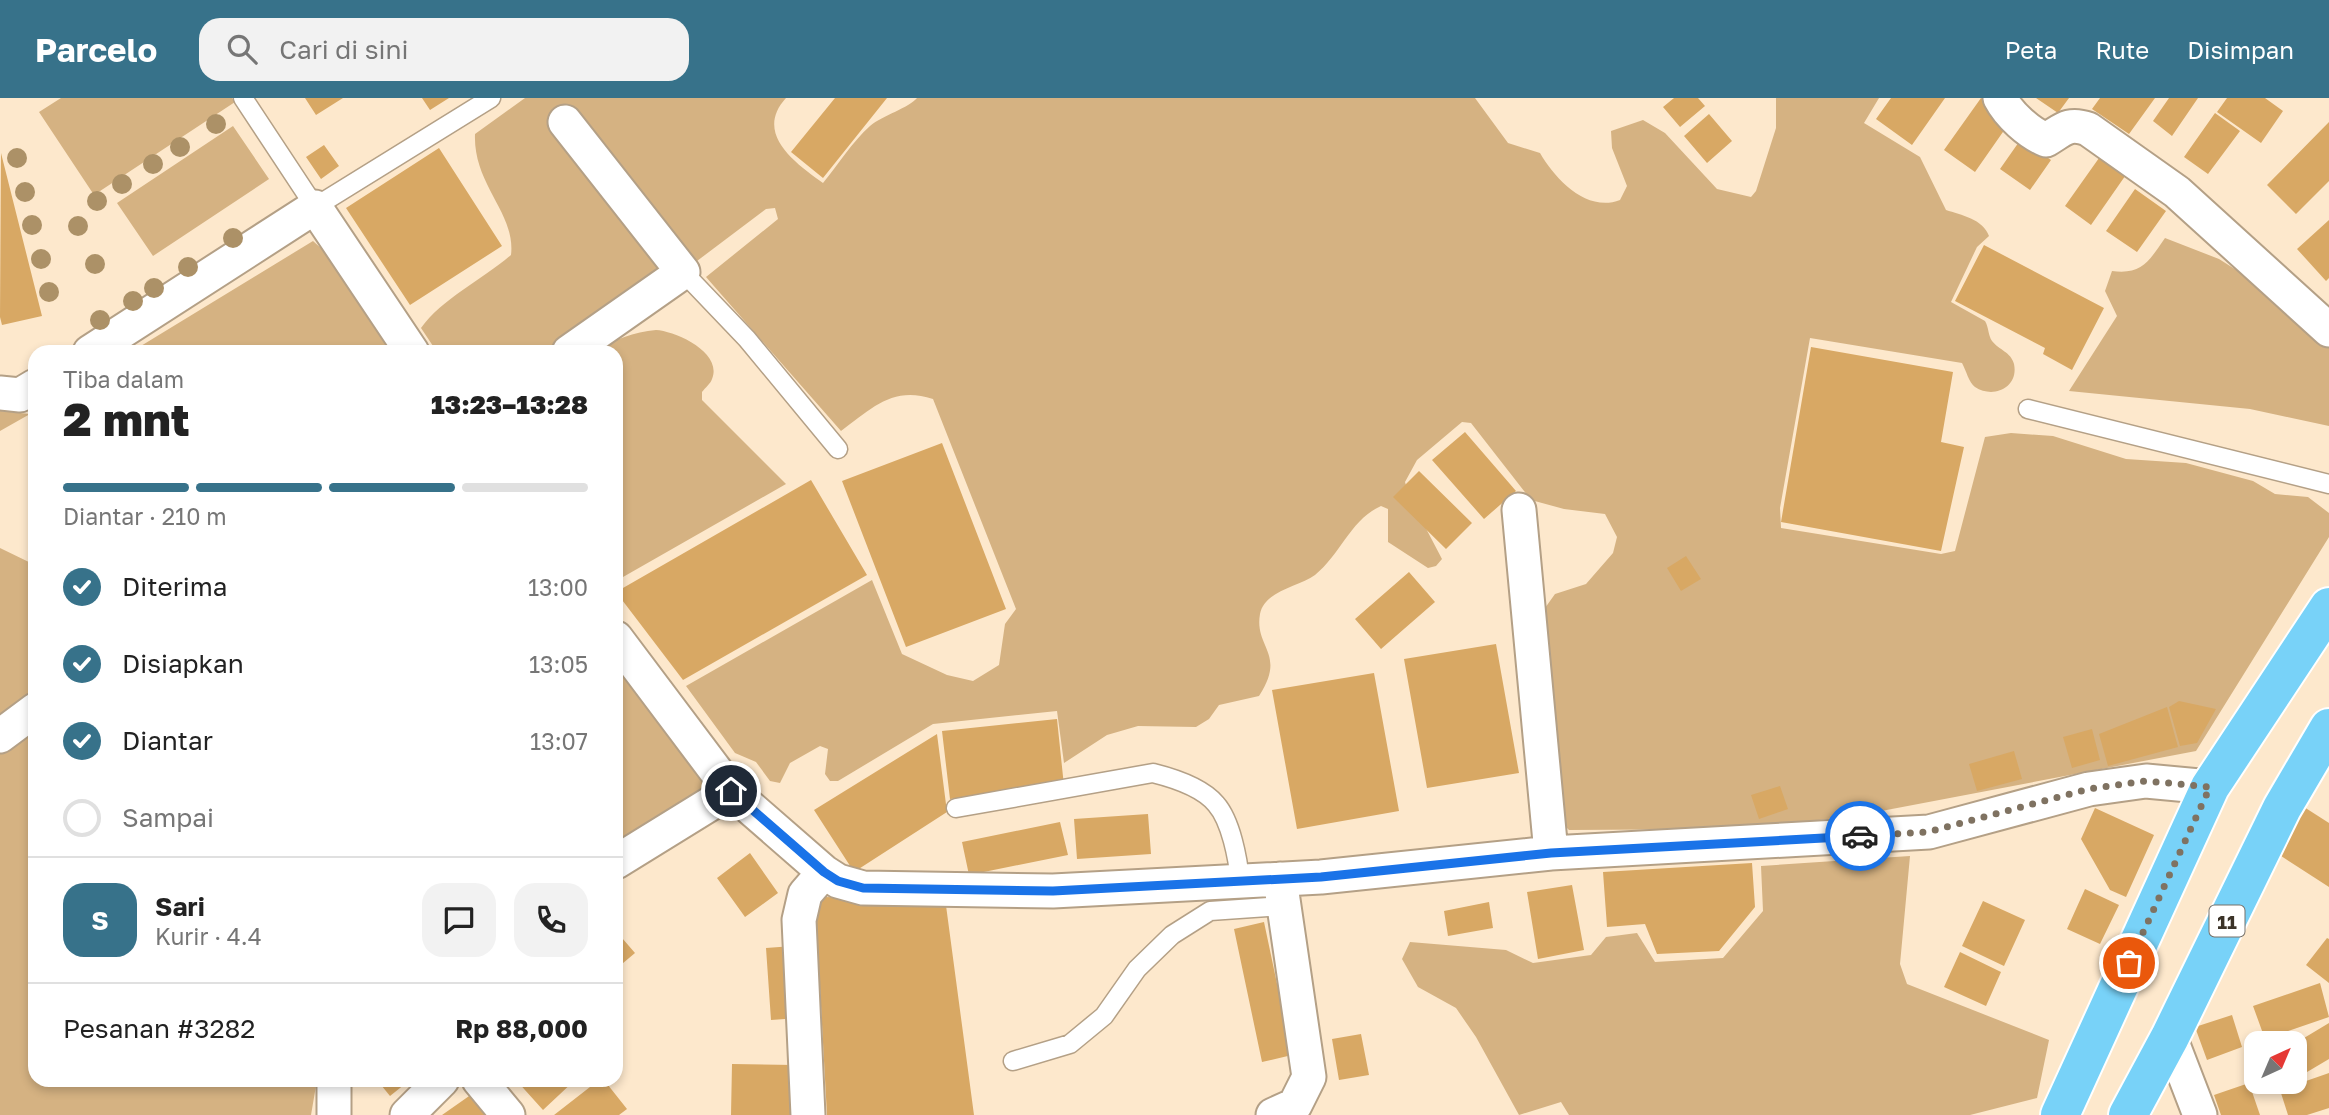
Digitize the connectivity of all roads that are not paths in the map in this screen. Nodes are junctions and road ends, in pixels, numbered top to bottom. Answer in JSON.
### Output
{"nodes":[{"id":1,"x":243,"y":98,"type":"edge"},
{"id":2,"x":491,"y":98,"type":"edge"},
{"id":3,"x":2000,"y":98,"type":"edge"},
{"id":4,"x":565,"y":122,"type":"dead end"},
{"id":5,"x":315,"y":207,"type":"junction"},
{"id":6,"x":683,"y":272,"type":"junction"},
{"id":7,"x":2329,"y":330,"type":"edge"},
{"id":8,"x":101,"y":345,"type":"edge"},
{"id":9,"x":407,"y":345,"type":"edge"},
{"id":10,"x":579,"y":345,"type":"edge"},
{"id":11,"x":28,"y":390,"type":"edge"},
{"id":12,"x":0,"y":393,"type":"edge"},
{"id":13,"x":2028,"y":409,"type":"dead end"},
{"id":14,"x":838,"y":449,"type":"dead end"},
{"id":15,"x":2329,"y":484,"type":"edge"},
{"id":16,"x":1520,"y":510,"type":"dead end"},
{"id":17,"x":2329,"y":607,"type":"edge"},
{"id":18,"x":623,"y":647,"type":"edge"},
{"id":19,"x":28,"y":715,"type":"edge"},
{"id":20,"x":0,"y":736,"type":"edge"},
{"id":21,"x":2325,"y":746,"type":"edge"},
{"id":22,"x":2210,"y":787,"type":"junction"},
{"id":23,"x":731,"y":791,"type":"junction"},
{"id":24,"x":956,"y":808,"type":"dead end"},
{"id":25,"x":1551,"y":853,"type":"junction"},
{"id":26,"x":623,"y":858,"type":"edge"},
{"id":27,"x":824,"y":872,"type":"junction"},
{"id":28,"x":1240,"y":881,"type":"junction"},
{"id":29,"x":1282,"y":892,"type":"junction"},
{"id":30,"x":2170,"y":1037,"type":"junction"},
{"id":31,"x":1013,"y":1061,"type":"dead end"},
{"id":32,"x":334,"y":1087,"type":"edge"},
{"id":33,"x":435,"y":1087,"type":"edge"},
{"id":34,"x":485,"y":1087,"type":"edge"},
{"id":35,"x":1299,"y":1112,"type":"edge"},
{"id":36,"x":334,"y":1115,"type":"edge"},
{"id":37,"x":407,"y":1115,"type":"edge"},
{"id":38,"x":508,"y":1115,"type":"edge"},
{"id":39,"x":808,"y":1115,"type":"edge"},
{"id":40,"x":2060,"y":1115,"type":"edge"},
{"id":41,"x":2128,"y":1115,"type":"edge"},
{"id":42,"x":2200,"y":1115,"type":"edge"}],
"edges":[{"from":1,"to":5,"type":"lane"},
{"from":2,"to":5,"type":"lane"},
{"from":3,"to":7,"type":"street"},
{"from":4,"to":6,"type":"street"},
{"from":5,"to":8,"type":"street"},
{"from":5,"to":9,"type":"street"},
{"from":6,"to":10,"type":"street"},
{"from":6,"to":14,"type":"lane"},
{"from":11,"to":12,"type":"street"},
{"from":13,"to":15,"type":"lane"},
{"from":16,"to":25,"type":"street"},
{"from":17,"to":22,"type":"highway"},
{"from":18,"to":23,"type":"street"},
{"from":19,"to":20,"type":"street"},
{"from":21,"to":30,"type":"highway","number":"11"},
{"from":22,"to":25,"type":"street"},
{"from":22,"to":40,"type":"highway"},
{"from":23,"to":26,"type":"street"},
{"from":23,"to":27,"type":"street"},
{"from":24,"to":28,"type":"lane"},
{"from":25,"to":29,"type":"street"},
{"from":27,"to":28,"type":"street"},
{"from":27,"to":39,"type":"street"},
{"from":28,"to":29,"type":"street"},
{"from":29,"to":31,"type":"lane"},
{"from":29,"to":35,"type":"street"},
{"from":30,"to":41,"type":"highway","number":"11"},
{"from":30,"to":42,"type":"street"},
{"from":32,"to":36,"type":"street"},
{"from":33,"to":37,"type":"street"},
{"from":34,"to":38,"type":"street"}]}
